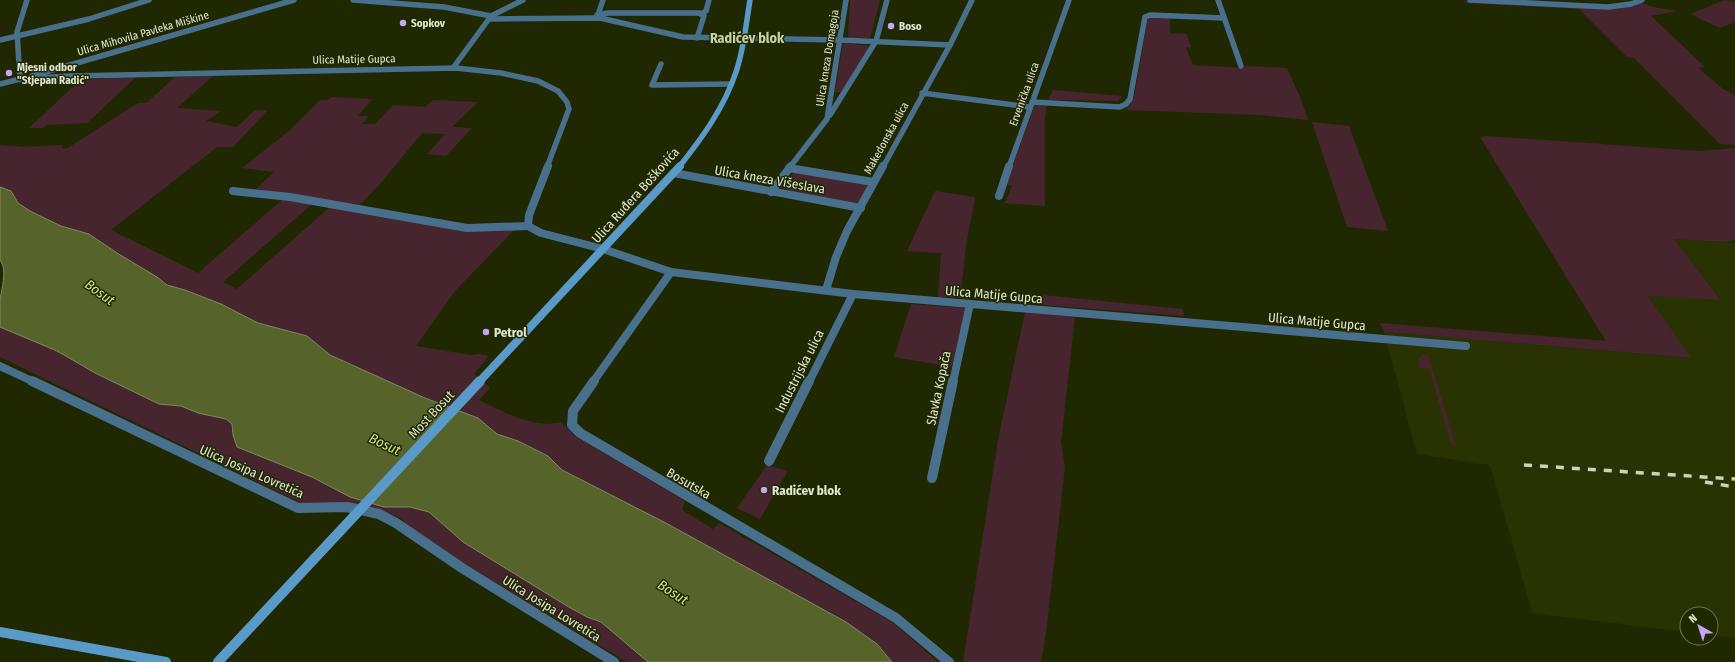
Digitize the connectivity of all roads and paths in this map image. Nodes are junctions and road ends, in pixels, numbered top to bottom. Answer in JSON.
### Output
{"nodes":[{"id":1,"x":27,"y":0,"type":"edge"},
{"id":2,"x":149,"y":0,"type":"edge"},
{"id":3,"x":294,"y":0,"type":"edge"},
{"id":4,"x":353,"y":0,"type":"edge"},
{"id":5,"x":523,"y":0,"type":"edge"},
{"id":6,"x":603,"y":0,"type":"edge"},
{"id":7,"x":709,"y":0,"type":"edge"},
{"id":8,"x":750,"y":0,"type":"edge"},
{"id":9,"x":846,"y":0,"type":"edge"},
{"id":10,"x":887,"y":0,"type":"edge"},
{"id":11,"x":972,"y":0,"type":"edge"},
{"id":12,"x":1070,"y":0,"type":"edge"},
{"id":13,"x":1218,"y":0,"type":"edge"},
{"id":14,"x":1470,"y":0,"type":"edge"},
{"id":15,"x":1626,"y":0,"type":"edge"},
{"id":16,"x":1642,"y":0,"type":"edge"},
{"id":17,"x":275,"y":2,"type":"edge"},
{"id":18,"x":450,"y":4,"type":"dead end"},
{"id":19,"x":1631,"y":4,"type":"junction"},
{"id":20,"x":444,"y":6,"type":"junction"},
{"id":21,"x":701,"y":14,"type":"junction"},
{"id":22,"x":598,"y":15,"type":"junction"},
{"id":23,"x":491,"y":17,"type":"junction"},
{"id":24,"x":591,"y":18,"type":"junction"},
{"id":25,"x":1224,"y":18,"type":"junction"},
{"id":26,"x":17,"y":36,"type":"junction"},
{"id":27,"x":697,"y":38,"type":"junction"},
{"id":28,"x":744,"y":39,"type":"junction"},
{"id":29,"x":0,"y":40,"type":"edge"},
{"id":30,"x":840,"y":40,"type":"junction"},
{"id":31,"x":876,"y":41,"type":"junction"},
{"id":32,"x":950,"y":45,"type":"junction"},
{"id":33,"x":661,"y":64,"type":"dead end"},
{"id":34,"x":1241,"y":66,"type":"dead end"},
{"id":35,"x":453,"y":68,"type":"junction"},
{"id":36,"x":20,"y":79,"type":"junction"},
{"id":37,"x":0,"y":84,"type":"edge"},
{"id":38,"x":731,"y":84,"type":"junction"},
{"id":39,"x":922,"y":93,"type":"junction"},
{"id":40,"x":1031,"y":105,"type":"junction"},
{"id":41,"x":827,"y":119,"type":"junction"},
{"id":42,"x":790,"y":168,"type":"junction"},
{"id":43,"x":674,"y":173,"type":"junction"},
{"id":44,"x":873,"y":182,"type":"junction"},
{"id":45,"x":233,"y":191,"type":"dead end"},
{"id":46,"x":771,"y":192,"type":"junction"},
{"id":47,"x":999,"y":196,"type":"dead end"},
{"id":48,"x":861,"y":208,"type":"junction"},
{"id":49,"x":528,"y":226,"type":"junction"},
{"id":50,"x":603,"y":249,"type":"junction"},
{"id":51,"x":671,"y":272,"type":"junction"},
{"id":52,"x":826,"y":290,"type":"junction"},
{"id":53,"x":853,"y":294,"type":"junction"},
{"id":54,"x":970,"y":304,"type":"junction"},
{"id":55,"x":1466,"y":346,"type":"dead end"},
{"id":56,"x":0,"y":366,"type":"edge"},
{"id":57,"x":485,"y":376,"type":"joint"},
{"id":58,"x":770,"y":461,"type":"dead end"},
{"id":59,"x":932,"y":478,"type":"dead end"},
{"id":60,"x":0,"y":632,"type":"edge"},
{"id":61,"x":166,"y":662,"type":"edge"},
{"id":62,"x":218,"y":662,"type":"edge"},
{"id":63,"x":614,"y":662,"type":"edge"},
{"id":64,"x":949,"y":662,"type":"edge"}],
"edges":[{"from":1,"to":26,"type":"street"},
{"from":2,"to":26,"type":"street"},
{"from":3,"to":17,"type":"street","name":"Ulica Mihovila Pavleka Miškine"},
{"from":4,"to":20,"type":"street"},
{"from":5,"to":23,"type":"street"},
{"from":6,"to":22,"type":"street"},
{"from":7,"to":21,"type":"street"},
{"from":8,"to":28,"type":"main road","name":"Ulica Ruđera Boškovića"},
{"from":9,"to":30,"type":"street","name":"Ulica kneza Domagoja"},
{"from":10,"to":31,"type":"street","name":"Ulica kneza Domagoja"},
{"from":11,"to":32,"type":"street","name":"Makedonska ulica"},
{"from":12,"to":40,"type":"street","name":"Ervenička ulica"},
{"from":13,"to":25,"type":"street"},
{"from":14,"to":19,"type":"street"},
{"from":15,"to":19,"type":"street"},
{"from":16,"to":19,"type":"street"},
{"from":17,"to":36,"type":"street","name":"Ulica Mihovila Pavleka Miškine"},
{"from":18,"to":20,"type":"street"},
{"from":20,"to":23,"type":"street"},
{"from":21,"to":22,"type":"street"},
{"from":21,"to":27,"type":"street"},
{"from":22,"to":24,"type":"street"},
{"from":23,"to":24,"type":"street"},
{"from":23,"to":35,"type":"street"},
{"from":24,"to":27,"type":"street"},
{"from":25,"to":34,"type":"street"},
{"from":25,"to":40,"type":"street"},
{"from":26,"to":29,"type":"street"},
{"from":26,"to":36,"type":"street"},
{"from":27,"to":28,"type":"street"},
{"from":28,"to":30,"type":"street"},
{"from":28,"to":38,"type":"main road","name":"Ulica Ruđera Boškovića"},
{"from":30,"to":31,"type":"street"},
{"from":30,"to":41,"type":"street","name":"Ulica kneza Domagoja"},
{"from":31,"to":32,"type":"street"},
{"from":31,"to":41,"type":"street","name":"Ulica kneza Domagoja"},
{"from":32,"to":39,"type":"street","name":"Makedonska ulica"},
{"from":33,"to":38,"type":"street"},
{"from":35,"to":36,"type":"street","name":"Ulica Matije Gupca"},
{"from":35,"to":49,"type":"street","name":"Ulica Matije Gupca"},
{"from":36,"to":37,"type":"street","name":"Ulica Matije Gupca"},
{"from":38,"to":43,"type":"main road","name":"Ulica Ruđera Boškovića"},
{"from":39,"to":40,"type":"street"},
{"from":39,"to":44,"type":"street","name":"Makedonska ulica"},
{"from":40,"to":47,"type":"street","name":"Ervenička ulica"},
{"from":41,"to":42,"type":"street","name":"Ulica kneza Domagoja"},
{"from":42,"to":44,"type":"street"},
{"from":42,"to":46,"type":"street","name":"Ulica kneza Domagoja"},
{"from":43,"to":46,"type":"street","name":"Ulica kneza Višeslava"},
{"from":43,"to":50,"type":"main road","name":"Ulica Ruđera Boškovića"},
{"from":44,"to":48,"type":"street","name":"Makedonska ulica"},
{"from":45,"to":49,"type":"street","name":"Ulica Matije Gupca"},
{"from":46,"to":48,"type":"street","name":"Ulica kneza Višeslava"},
{"from":48,"to":52,"type":"street","name":"Makedonska ulica"},
{"from":49,"to":50,"type":"street","name":"Ulica Matije Gupca"},
{"from":50,"to":51,"type":"street","name":"Ulica Matije Gupca"},
{"from":50,"to":57,"type":"main road","name":"Ulica Ruđera Boškovića"},
{"from":51,"to":52,"type":"street","name":"Ulica Matije Gupca"},
{"from":51,"to":64,"type":"street","name":"Bosutska"},
{"from":52,"to":53,"type":"street","name":"Ulica Matije Gupca"},
{"from":53,"to":54,"type":"street","name":"Ulica Matije Gupca"},
{"from":53,"to":58,"type":"street","name":"Industrijska ulica"},
{"from":54,"to":55,"type":"street","name":"Ulica Matije Gupca"},
{"from":54,"to":59,"type":"street","name":"Slavka Kopača"},
{"from":56,"to":63,"type":"street","name":"Ulica Josipa Lovretića"},
{"from":57,"to":62,"type":"main road","name":"Most Bosut"},
{"from":60,"to":61,"type":"main road"}]}
